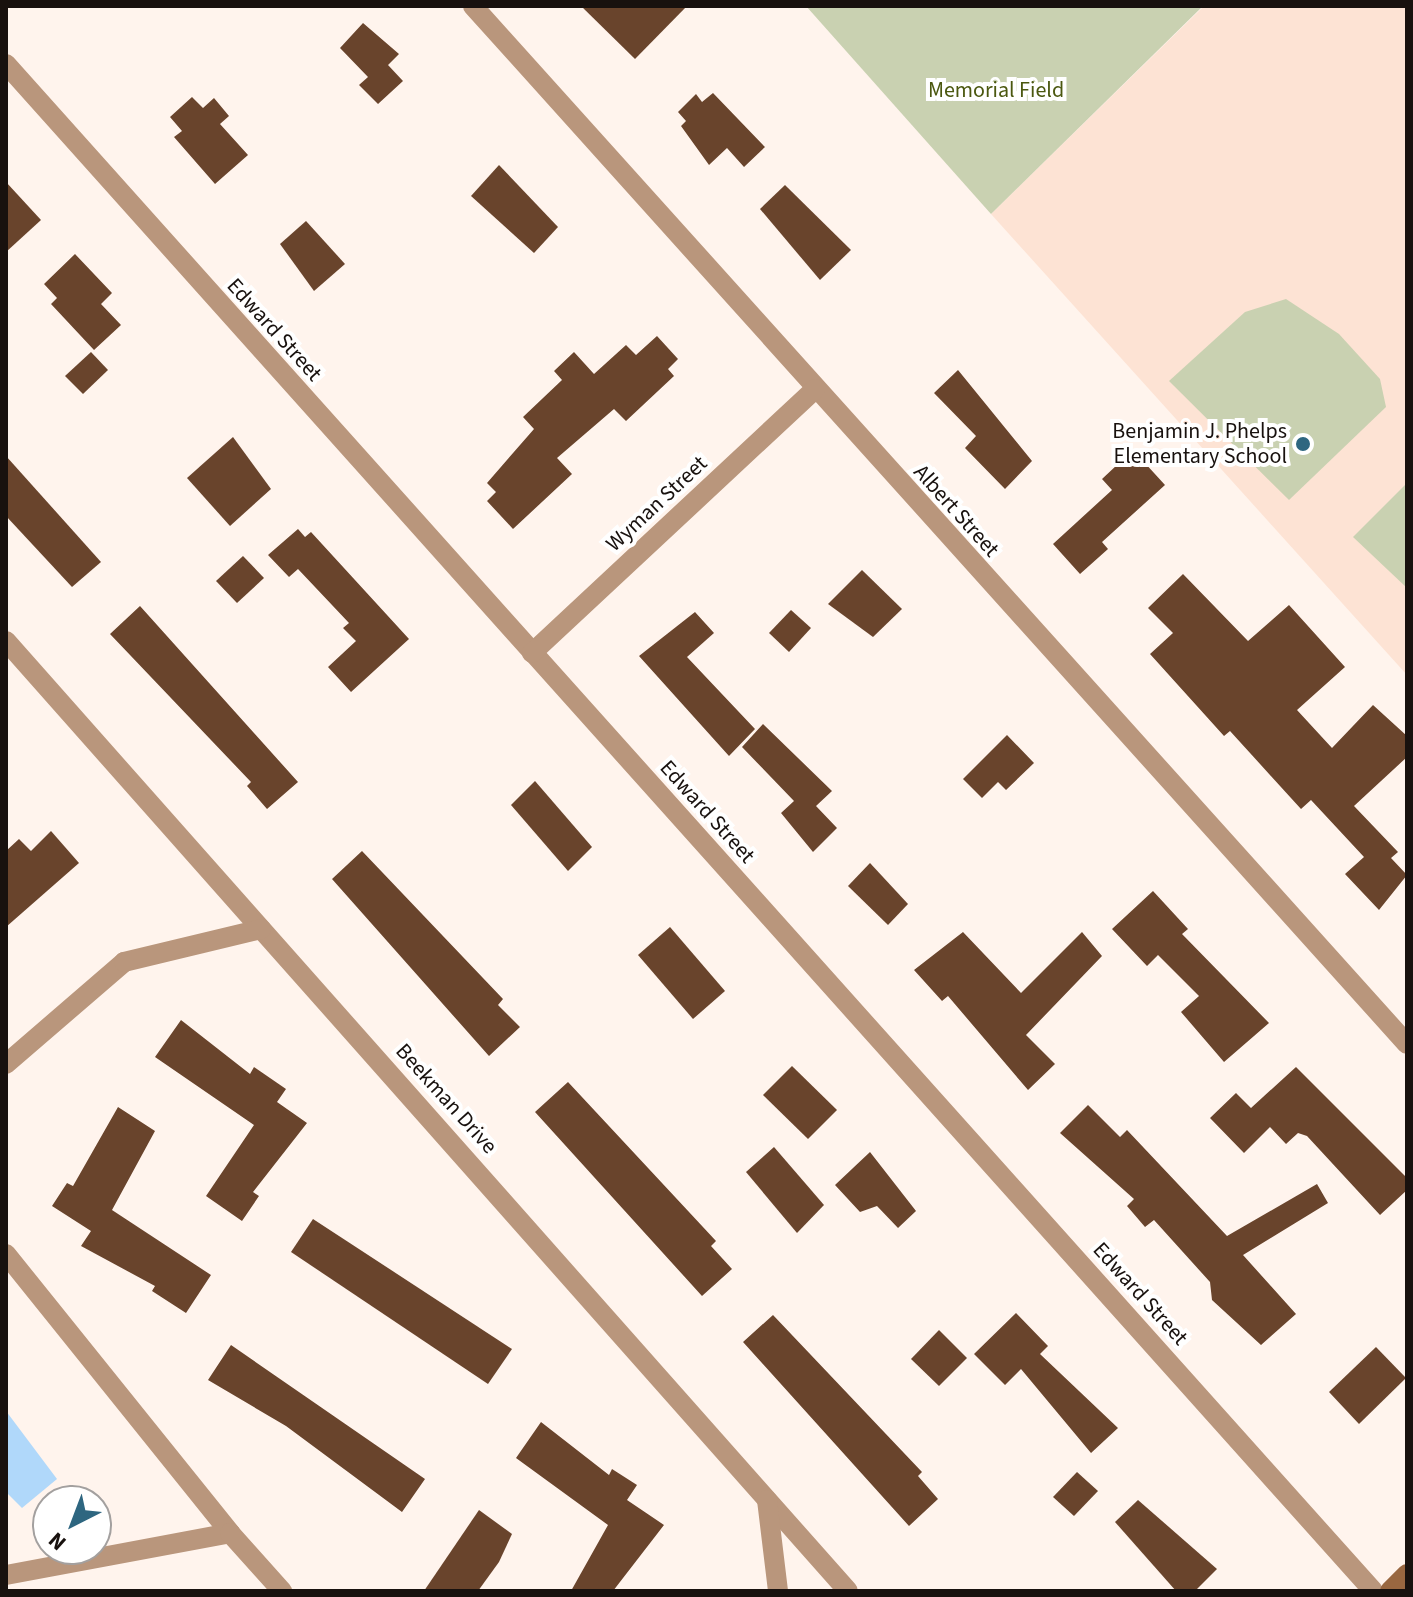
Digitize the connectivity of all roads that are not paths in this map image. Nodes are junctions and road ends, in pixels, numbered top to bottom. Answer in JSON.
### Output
{"nodes":[{"id":1,"x":473,"y":6,"type":"edge"},
{"id":2,"x":6,"y":64,"type":"edge"},
{"id":3,"x":815,"y":389,"type":"junction"},
{"id":4,"x":6,"y":641,"type":"edge"},
{"id":5,"x":532,"y":653,"type":"junction"},
{"id":6,"x":261,"y":929,"type":"junction"},
{"id":7,"x":1407,"y":1044,"type":"edge"},
{"id":8,"x":6,"y":1064,"type":"edge"},
{"id":9,"x":6,"y":1254,"type":"edge"},
{"id":10,"x":767,"y":1500,"type":"junction"},
{"id":11,"x":230,"y":1533,"type":"junction"},
{"id":12,"x":1407,"y":1574,"type":"edge"},
{"id":13,"x":6,"y":1575,"type":"edge"},
{"id":14,"x":282,"y":1591,"type":"edge"},
{"id":15,"x":778,"y":1591,"type":"edge"},
{"id":16,"x":848,"y":1591,"type":"edge"},
{"id":17,"x":1373,"y":1591,"type":"edge"},
{"id":18,"x":1390,"y":1591,"type":"edge"}],
"edges":[{"from":1,"to":3,"type":"street","name":"Albert Street"},
{"from":2,"to":5,"type":"street","name":"Edward Street"},
{"from":3,"to":5,"type":"street","name":"Wyman Street"},
{"from":3,"to":7,"type":"street","name":"Albert Street"},
{"from":4,"to":6,"type":"street","name":"Beekman Drive"},
{"from":5,"to":17,"type":"street","name":"Edward Street"},
{"from":6,"to":8,"type":"street"},
{"from":6,"to":10,"type":"street","name":"Beekman Drive"},
{"from":9,"to":11,"type":"street"},
{"from":10,"to":15,"type":"street"},
{"from":10,"to":16,"type":"street","name":"Beekman Drive"},
{"from":11,"to":13,"type":"street"},
{"from":11,"to":14,"type":"street"},
{"from":12,"to":18,"type":"main road"}]}
